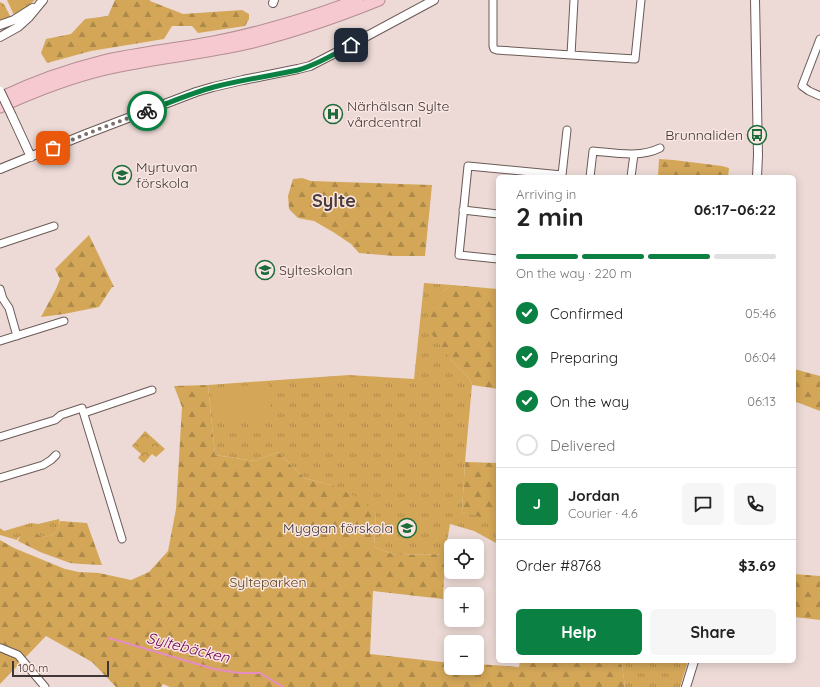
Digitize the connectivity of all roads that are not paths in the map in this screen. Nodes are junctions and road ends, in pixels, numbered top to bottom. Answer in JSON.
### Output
{"nodes":[{"id":1,"x":357,"y":0,"type":"edge"},
{"id":2,"x":379,"y":0,"type":"edge"},
{"id":3,"x":434,"y":0,"type":"edge"},
{"id":4,"x":493,"y":0,"type":"edge"},
{"id":5,"x":574,"y":0,"type":"edge"},
{"id":6,"x":641,"y":0,"type":"edge"},
{"id":7,"x":755,"y":0,"type":"edge"},
{"id":8,"x":42,"y":1,"type":"edge"},
{"id":9,"x":0,"y":25,"type":"edge"},
{"id":10,"x":0,"y":37,"type":"edge"},
{"id":11,"x":820,"y":39,"type":"edge"},
{"id":12,"x":571,"y":55,"type":"junction"},
{"id":13,"x":0,"y":91,"type":"edge"},
{"id":14,"x":820,"y":96,"type":"edge"},
{"id":15,"x":0,"y":98,"type":"edge"},
{"id":16,"x":0,"y":107,"type":"edge"},
{"id":17,"x":567,"y":130,"type":"dead end"},
{"id":18,"x":660,"y":148,"type":"dead end"},
{"id":19,"x":634,"y":154,"type":"junction"},
{"id":20,"x":31,"y":157,"type":"junction"},
{"id":21,"x":0,"y":169,"type":"edge"},
{"id":22,"x":553,"y":175,"type":"edge"},
{"id":23,"x":562,"y":175,"type":"edge"},
{"id":24,"x":590,"y":175,"type":"edge"},
{"id":25,"x":631,"y":175,"type":"edge"},
{"id":26,"x":757,"y":175,"type":"edge"},
{"id":27,"x":463,"y":210,"type":"junction"},
{"id":28,"x":496,"y":214,"type":"edge"},
{"id":29,"x":54,"y":226,"type":"dead end"},
{"id":30,"x":0,"y":244,"type":"edge"},
{"id":31,"x":496,"y":259,"type":"edge"},
{"id":32,"x":0,"y":289,"type":"edge"},
{"id":33,"x":64,"y":321,"type":"dead end"},
{"id":34,"x":17,"y":336,"type":"junction"},
{"id":35,"x":0,"y":341,"type":"edge"},
{"id":36,"x":152,"y":390,"type":"dead end"},
{"id":37,"x":84,"y":413,"type":"junction"},
{"id":38,"x":0,"y":437,"type":"edge"},
{"id":39,"x":56,"y":455,"type":"dead end"},
{"id":40,"x":0,"y":478,"type":"edge"},
{"id":41,"x":122,"y":539,"type":"dead end"},
{"id":42,"x":1,"y":648,"type":"dead end"},
{"id":43,"x":692,"y":663,"type":"edge"},
{"id":44,"x":45,"y":687,"type":"edge"},
{"id":45,"x":686,"y":687,"type":"edge"}],
"edges":[{"from":1,"to":15,"type":"highway"},
{"from":2,"to":16,"type":"highway"},
{"from":3,"to":20,"type":"street"},
{"from":4,"to":12,"type":"street"},
{"from":5,"to":12,"type":"street"},
{"from":6,"to":12,"type":"street"},
{"from":7,"to":26,"type":"street"},
{"from":8,"to":9,"type":"street"},
{"from":8,"to":10,"type":"street"},
{"from":11,"to":14,"type":"street"},
{"from":13,"to":20,"type":"street","bridge":true},
{"from":17,"to":23,"type":"street"},
{"from":18,"to":19,"type":"street"},
{"from":19,"to":24,"type":"street"},
{"from":19,"to":25,"type":"street"},
{"from":20,"to":21,"type":"street"},
{"from":22,"to":27,"type":"street"},
{"from":27,"to":28,"type":"street"},
{"from":27,"to":31,"type":"street"},
{"from":29,"to":30,"type":"street"},
{"from":32,"to":34,"type":"street"},
{"from":33,"to":34,"type":"street"},
{"from":34,"to":35,"type":"street"},
{"from":36,"to":37,"type":"street"},
{"from":37,"to":38,"type":"street"},
{"from":37,"to":41,"type":"street"},
{"from":39,"to":40,"type":"street"},
{"from":42,"to":44,"type":"street"},
{"from":43,"to":45,"type":"street"}]}
